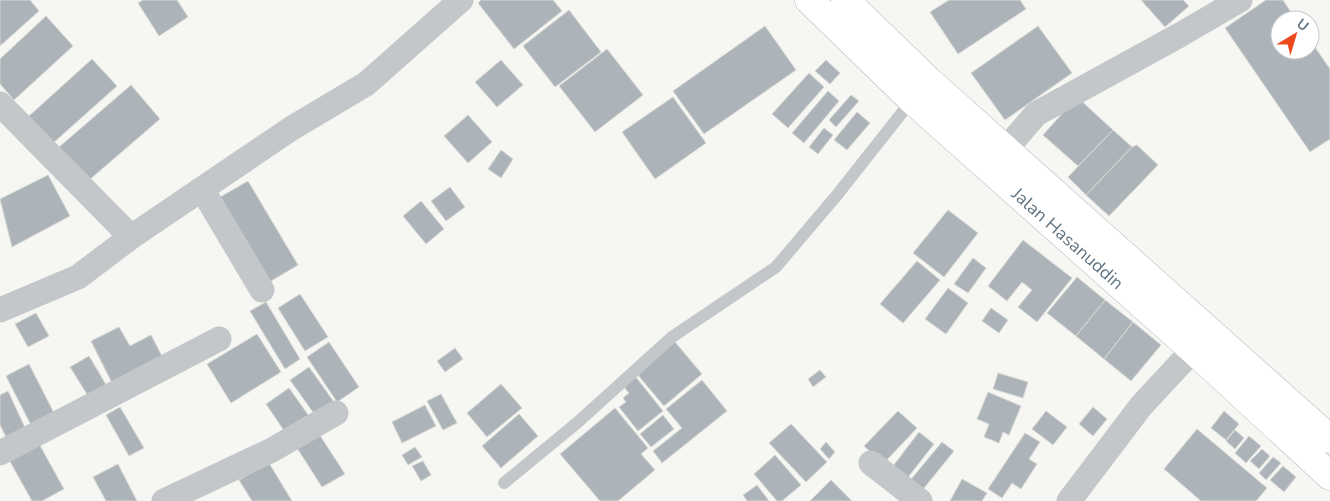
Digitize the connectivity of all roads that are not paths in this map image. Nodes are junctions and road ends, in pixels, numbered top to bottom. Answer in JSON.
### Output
{"nodes":[{"id":1,"x":461,"y":0,"type":"edge"},
{"id":2,"x":809,"y":0,"type":"edge"},
{"id":3,"x":845,"y":0,"type":"edge"},
{"id":4,"x":1240,"y":0,"type":"edge"},
{"id":5,"x":912,"y":100,"type":"junction"},
{"id":6,"x":0,"y":104,"type":"edge"},
{"id":7,"x":997,"y":159,"type":"junction"},
{"id":8,"x":202,"y":189,"type":"junction"},
{"id":9,"x":131,"y":237,"type":"junction"},
{"id":10,"x":262,"y":290,"type":"dead end"},
{"id":11,"x":0,"y":310,"type":"edge"},
{"id":12,"x":220,"y":339,"type":"dead end"},
{"id":13,"x":1193,"y":350,"type":"junction"},
{"id":14,"x":336,"y":414,"type":"dead end"},
{"id":15,"x":1330,"y":439,"type":"edge"},
{"id":16,"x":0,"y":454,"type":"edge"},
{"id":17,"x":871,"y":463,"type":"dead end"},
{"id":18,"x":1330,"y":476,"type":"edge"},
{"id":19,"x":504,"y":484,"type":"dead end"},
{"id":20,"x":164,"y":501,"type":"edge"},
{"id":21,"x":920,"y":501,"type":"edge"},
{"id":22,"x":1070,"y":501,"type":"edge"}],
"edges":[{"from":1,"to":8,"type":"street"},
{"from":2,"to":5,"type":"street","name":"Jalan Hasanuddin"},
{"from":3,"to":7,"type":"street","name":"Jalan Hasanuddin"},
{"from":4,"to":7,"type":"street"},
{"from":5,"to":7,"type":"street","name":"Jalan Hasanuddin"},
{"from":5,"to":19,"type":"lane"},
{"from":6,"to":9,"type":"street"},
{"from":7,"to":13,"type":"street","name":"Jalan Hasanuddin"},
{"from":7,"to":15,"type":"street","name":"Jalan Hasanuddin"},
{"from":8,"to":9,"type":"street"},
{"from":8,"to":10,"type":"street"},
{"from":9,"to":11,"type":"street"},
{"from":12,"to":16,"type":"street"},
{"from":13,"to":18,"type":"street","name":"Jalan Hasanuddin"},
{"from":13,"to":22,"type":"street"},
{"from":14,"to":20,"type":"street"},
{"from":17,"to":21,"type":"street"}]}
